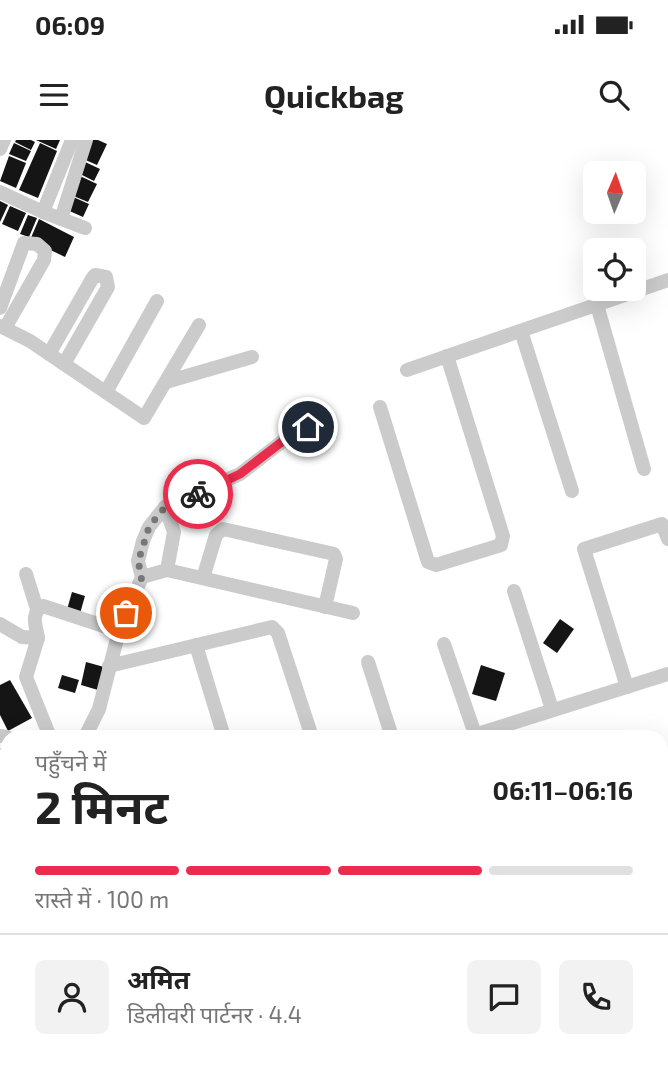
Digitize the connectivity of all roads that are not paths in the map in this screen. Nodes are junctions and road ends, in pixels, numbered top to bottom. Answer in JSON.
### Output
{"nodes":[{"id":1,"x":4,"y":140,"type":"edge"},
{"id":2,"x":72,"y":140,"type":"edge"},
{"id":3,"x":86,"y":140,"type":"edge"},
{"id":4,"x":0,"y":149,"type":"edge"},
{"id":5,"x":0,"y":192,"type":"edge"},
{"id":6,"x":43,"y":212,"type":"junction"},
{"id":7,"x":61,"y":219,"type":"junction"},
{"id":8,"x":85,"y":228,"type":"dead end"},
{"id":9,"x":668,"y":280,"type":"edge"},
{"id":10,"x":157,"y":300,"type":"dead end"},
{"id":11,"x":597,"y":304,"type":"junction"},
{"id":12,"x":0,"y":308,"type":"edge"},
{"id":13,"x":199,"y":325,"type":"dead end"},
{"id":14,"x":2,"y":327,"type":"edge"},
{"id":15,"x":521,"y":331,"type":"junction"},
{"id":16,"x":49,"y":354,"type":"junction"},
{"id":17,"x":447,"y":356,"type":"junction"},
{"id":18,"x":252,"y":357,"type":"dead end"},
{"id":19,"x":64,"y":364,"type":"junction"},
{"id":20,"x":407,"y":370,"type":"dead end"},
{"id":21,"x":166,"y":382,"type":"junction"},
{"id":22,"x":106,"y":392,"type":"junction"},
{"id":23,"x":380,"y":407,"type":"dead end"},
{"id":24,"x":308,"y":427,"type":"dead end"},
{"id":25,"x":644,"y":469,"type":"dead end"},
{"id":26,"x":572,"y":491,"type":"dead end"},
{"id":27,"x":165,"y":507,"type":"junction"},
{"id":28,"x":668,"y":539,"type":"edge"},
{"id":29,"x":167,"y":570,"type":"junction"},
{"id":30,"x":26,"y":574,"type":"dead end"},
{"id":31,"x":142,"y":577,"type":"junction"},
{"id":32,"x":203,"y":578,"type":"junction"},
{"id":33,"x":514,"y":591,"type":"dead end"},
{"id":34,"x":325,"y":607,"type":"junction"},
{"id":35,"x":37,"y":609,"type":"junction"},
{"id":36,"x":353,"y":613,"type":"dead end"},
{"id":37,"x":0,"y":624,"type":"edge"},
{"id":38,"x":119,"y":631,"type":"junction"},
{"id":39,"x":38,"y":638,"type":"junction"},
{"id":40,"x":444,"y":644,"type":"dead end"},
{"id":41,"x":196,"y":645,"type":"junction"},
{"id":42,"x":368,"y":662,"type":"dead end"},
{"id":43,"x":109,"y":667,"type":"junction"},
{"id":44,"x":668,"y":674,"type":"edge"},
{"id":45,"x":627,"y":687,"type":"junction"},
{"id":46,"x":552,"y":709,"type":"junction"},
{"id":47,"x":47,"y":730,"type":"edge"},
{"id":48,"x":88,"y":730,"type":"edge"},
{"id":49,"x":222,"y":730,"type":"edge"},
{"id":50,"x":310,"y":730,"type":"edge"},
{"id":51,"x":390,"y":730,"type":"edge"},
{"id":52,"x":471,"y":730,"type":"edge"},
{"id":53,"x":491,"y":730,"type":"edge"}],
"edges":[{"from":1,"to":4,"type":"street"},
{"from":2,"to":6,"type":"street"},
{"from":3,"to":7,"type":"street"},
{"from":5,"to":6,"type":"street"},
{"from":6,"to":7,"type":"street"},
{"from":7,"to":8,"type":"street"},
{"from":9,"to":11,"type":"street"},
{"from":10,"to":22,"type":"street"},
{"from":11,"to":15,"type":"street"},
{"from":11,"to":25,"type":"street"},
{"from":12,"to":14,"type":"street"},
{"from":13,"to":21,"type":"street"},
{"from":14,"to":16,"type":"street"},
{"from":15,"to":17,"type":"street"},
{"from":15,"to":26,"type":"street"},
{"from":16,"to":19,"type":"street"},
{"from":16,"to":19,"type":"street"},
{"from":17,"to":20,"type":"street"},
{"from":17,"to":23,"type":"street"},
{"from":18,"to":21,"type":"street"},
{"from":19,"to":22,"type":"street"},
{"from":21,"to":22,"type":"street"},
{"from":24,"to":27,"type":"street"},
{"from":27,"to":29,"type":"street"},
{"from":27,"to":31,"type":"street"},
{"from":28,"to":45,"type":"street"},
{"from":29,"to":31,"type":"street"},
{"from":29,"to":32,"type":"street"},
{"from":30,"to":35,"type":"street"},
{"from":31,"to":38,"type":"street"},
{"from":32,"to":34,"type":"street"},
{"from":32,"to":34,"type":"street"},
{"from":33,"to":46,"type":"street"},
{"from":34,"to":36,"type":"street"},
{"from":35,"to":38,"type":"street"},
{"from":35,"to":39,"type":"street"},
{"from":37,"to":39,"type":"street"},
{"from":38,"to":43,"type":"street"},
{"from":39,"to":47,"type":"street"},
{"from":40,"to":52,"type":"street"},
{"from":41,"to":43,"type":"street"},
{"from":41,"to":49,"type":"street"},
{"from":41,"to":50,"type":"street"},
{"from":42,"to":51,"type":"street"},
{"from":43,"to":48,"type":"street"},
{"from":44,"to":45,"type":"street"},
{"from":45,"to":46,"type":"street"},
{"from":46,"to":53,"type":"street"}]}
